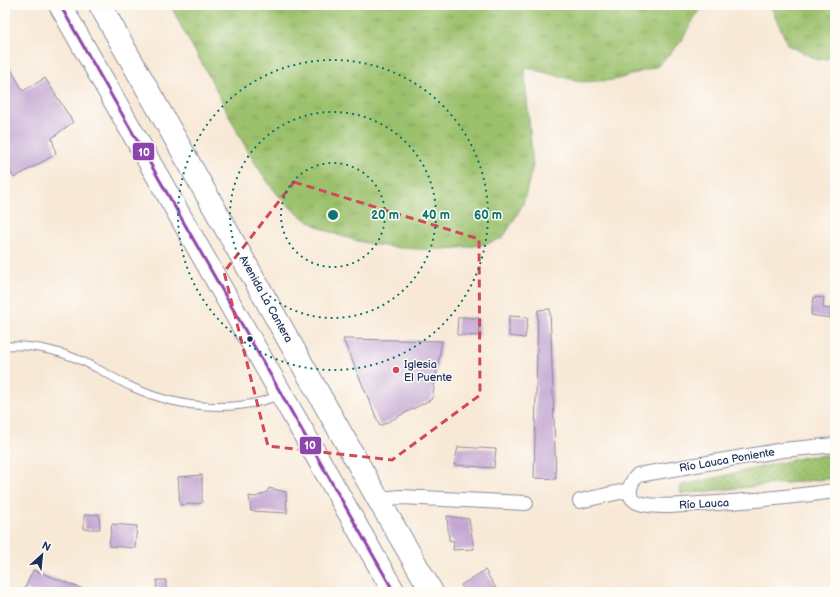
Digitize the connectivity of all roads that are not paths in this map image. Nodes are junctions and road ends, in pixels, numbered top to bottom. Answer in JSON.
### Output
{"nodes":[{"id":1,"x":60,"y":5,"type":"edge"},
{"id":2,"x":100,"y":5,"type":"edge"},
{"id":3,"x":5,"y":346,"type":"edge"},
{"id":4,"x":282,"y":394,"type":"junction"},
{"id":5,"x":835,"y":444,"type":"edge"},
{"id":6,"x":629,"y":490,"type":"junction"},
{"id":7,"x":835,"y":491,"type":"edge"},
{"id":8,"x":378,"y":499,"type":"junction"},
{"id":9,"x":580,"y":501,"type":"dead end"},
{"id":10,"x":526,"y":504,"type":"dead end"},
{"id":11,"x":394,"y":592,"type":"edge"},
{"id":12,"x":432,"y":592,"type":"edge"}],
"edges":[{"from":1,"to":4,"type":"highway"},
{"from":2,"to":8,"type":"highway","name":"Avenida La Cantera"},
{"from":3,"to":4,"type":"lane"},
{"from":4,"to":11,"type":"highway"},
{"from":5,"to":6,"type":"street","name":"Río Lauca Poniente"},
{"from":6,"to":7,"type":"street","name":"Río Lauca"},
{"from":6,"to":9,"type":"street"},
{"from":8,"to":10,"type":"street"},
{"from":8,"to":12,"type":"highway","name":"Avenida La Cantera"}]}
